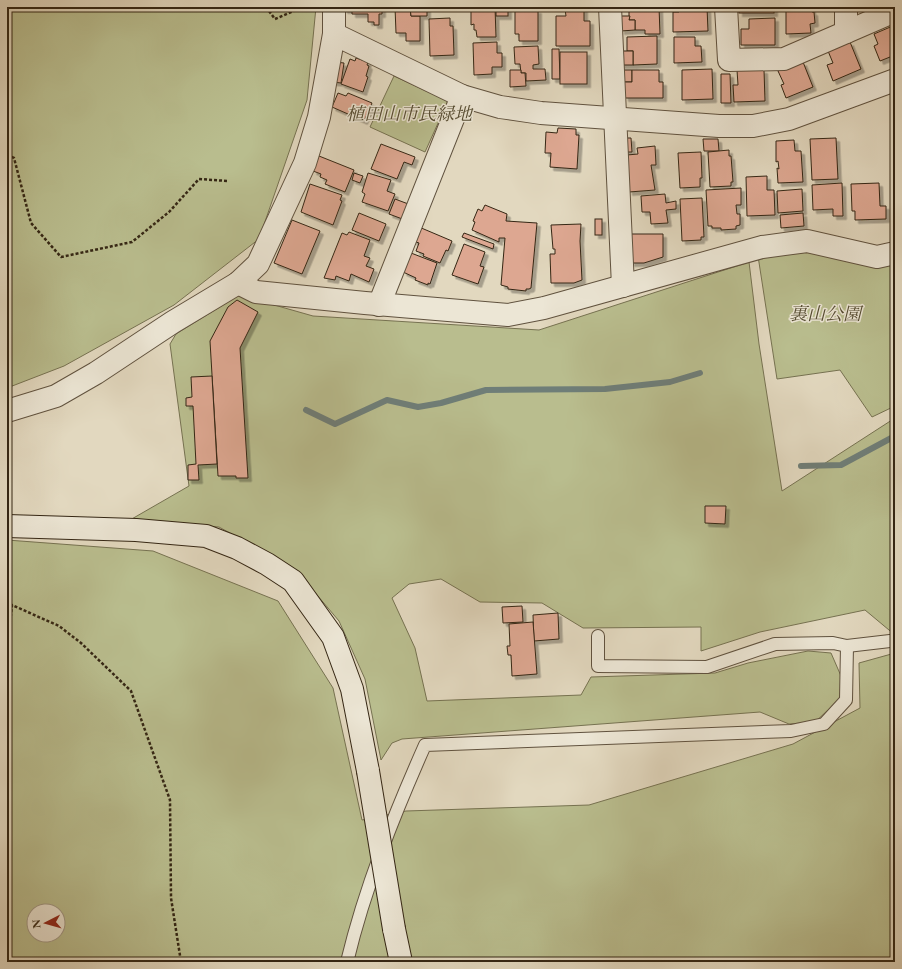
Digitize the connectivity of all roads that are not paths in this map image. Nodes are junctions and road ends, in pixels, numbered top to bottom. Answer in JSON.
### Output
{"nodes":[{"id":1,"x":334,"y":7,"type":"edge"},
{"id":2,"x":610,"y":7,"type":"edge"},
{"id":3,"x":726,"y":7,"type":"edge"},
{"id":4,"x":846,"y":7,"type":"edge"},
{"id":5,"x":895,"y":11,"type":"edge"},
{"id":6,"x":846,"y":32,"type":"junction"},
{"id":7,"x":334,"y":34,"type":"junction"},
{"id":8,"x":895,"y":80,"type":"edge"},
{"id":9,"x":462,"y":96,"type":"junction"},
{"id":10,"x":614,"y":118,"type":"junction"},
{"id":11,"x":895,"y":253,"type":"edge"},
{"id":12,"x":238,"y":283,"type":"junction"},
{"id":13,"x":622,"y":286,"type":"junction"},
{"id":14,"x":379,"y":304,"type":"junction"},
{"id":15,"x":7,"y":411,"type":"edge"},
{"id":16,"x":7,"y":526,"type":"edge"},
{"id":17,"x":598,"y":636,"type":"dead end"},
{"id":18,"x":890,"y":641,"type":"dead end"},
{"id":19,"x":847,"y":646,"type":"junction"},
{"id":20,"x":347,"y":962,"type":"edge"},
{"id":21,"x":401,"y":962,"type":"edge"}],
"edges":[{"from":1,"to":7,"type":"street"},
{"from":2,"to":10,"type":"street"},
{"from":3,"to":6,"type":"street"},
{"from":4,"to":6,"type":"street"},
{"from":5,"to":6,"type":"street"},
{"from":7,"to":9,"type":"street"},
{"from":7,"to":12,"type":"street"},
{"from":8,"to":10,"type":"street"},
{"from":9,"to":10,"type":"street"},
{"from":9,"to":14,"type":"street"},
{"from":10,"to":13,"type":"street"},
{"from":11,"to":13,"type":"street"},
{"from":12,"to":14,"type":"street"},
{"from":12,"to":15,"type":"street"},
{"from":13,"to":14,"type":"street"},
{"from":16,"to":21,"type":"street","bridge":true},
{"from":17,"to":19,"type":"lane"},
{"from":18,"to":19,"type":"lane"},
{"from":19,"to":20,"type":"lane"}]}
